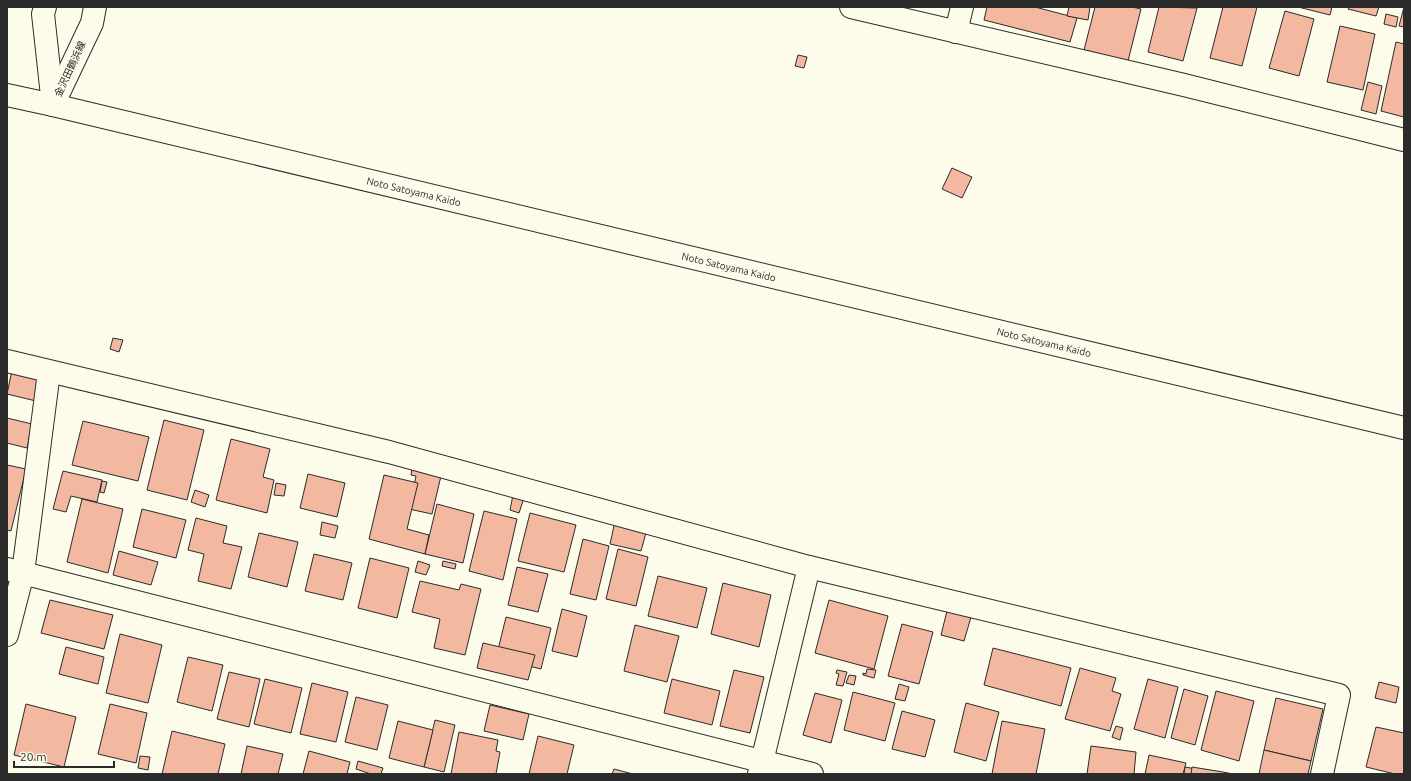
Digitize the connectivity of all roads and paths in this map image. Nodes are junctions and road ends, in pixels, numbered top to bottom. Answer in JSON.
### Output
{"nodes":[{"id":1,"x":45,"y":7,"type":"edge"},
{"id":2,"x":95,"y":7,"type":"edge"},
{"id":3,"x":851,"y":7,"type":"edge"},
{"id":4,"x":962,"y":7,"type":"edge"},
{"id":5,"x":956,"y":32,"type":"junction"},
{"id":6,"x":7,"y":95,"type":"edge"},
{"id":7,"x":53,"y":105,"type":"junction"},
{"id":8,"x":1404,"y":140,"type":"edge"},
{"id":9,"x":7,"y":361,"type":"edge"},
{"id":10,"x":49,"y":372,"type":"junction"},
{"id":11,"x":1404,"y":428,"type":"edge"},
{"id":12,"x":808,"y":567,"type":"junction"},
{"id":13,"x":15,"y":571,"type":"edge"},
{"id":14,"x":7,"y":635,"type":"edge"},
{"id":15,"x":760,"y":768,"type":"edge"},
{"id":16,"x":812,"y":774,"type":"edge"},
{"id":17,"x":1322,"y":774,"type":"edge"}],
"edges":[{"from":1,"to":7,"type":"main road","name":"金沢田鶴浜線"},
{"from":2,"to":7,"type":"main road","name":"金沢田鶴浜線"},
{"from":3,"to":5,"type":"main road"},
{"from":4,"to":5,"type":"main road"},
{"from":5,"to":8,"type":"main road"},
{"from":6,"to":7,"type":"main road","name":"Noto Satoyama Kaido"},
{"from":7,"to":11,"type":"main road","name":"Noto Satoyama Kaido"},
{"from":9,"to":10,"type":"main road"},
{"from":10,"to":12,"type":"main road"},
{"from":10,"to":13,"type":"main road"},
{"from":12,"to":15,"type":"main road"},
{"from":12,"to":17,"type":"main road"},
{"from":13,"to":14,"type":"main road"},
{"from":13,"to":15,"type":"main road"},
{"from":15,"to":16,"type":"main road"}]}
